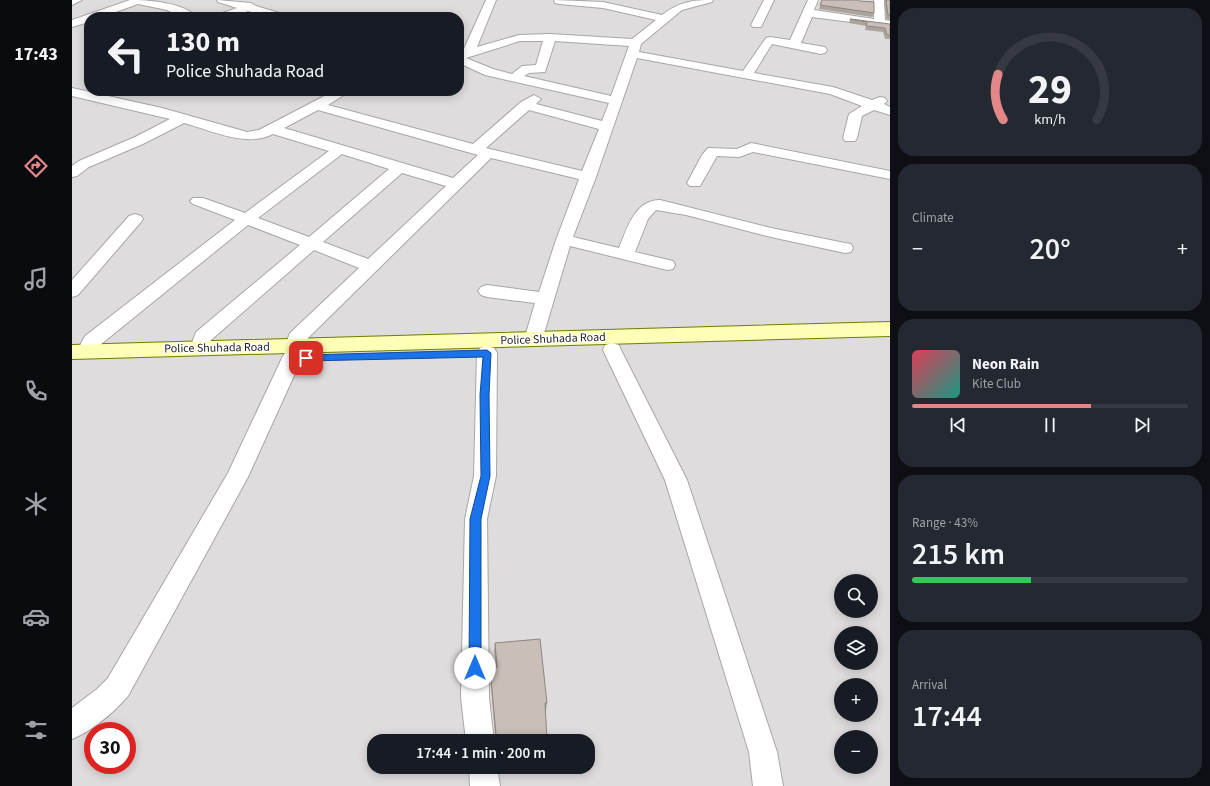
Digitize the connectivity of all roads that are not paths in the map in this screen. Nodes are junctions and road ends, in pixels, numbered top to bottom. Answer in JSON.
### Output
{"nodes":[{"id":1,"x":77,"y":0,"type":"edge"},
{"id":2,"x":222,"y":0,"type":"edge"},
{"id":3,"x":264,"y":0,"type":"edge"},
{"id":4,"x":491,"y":0,"type":"edge"},
{"id":5,"x":708,"y":0,"type":"edge"},
{"id":6,"x":769,"y":0,"type":"edge"},
{"id":7,"x":813,"y":0,"type":"edge"},
{"id":8,"x":880,"y":0,"type":"edge"},
{"id":9,"x":559,"y":1,"type":"edge"},
{"id":10,"x":72,"y":2,"type":"edge"},
{"id":11,"x":604,"y":2,"type":"edge"},
{"id":12,"x":249,"y":8,"type":"junction"},
{"id":13,"x":106,"y":12,"type":"edge"},
{"id":14,"x":180,"y":12,"type":"edge"},
{"id":15,"x":237,"y":12,"type":"edge"},
{"id":16,"x":264,"y":12,"type":"edge"},
{"id":17,"x":809,"y":13,"type":"junction"},
{"id":18,"x":664,"y":19,"type":"junction"},
{"id":19,"x":84,"y":20,"type":"edge"},
{"id":20,"x":72,"y":24,"type":"edge"},
{"id":21,"x":885,"y":24,"type":"edge"},
{"id":22,"x":757,"y":25,"type":"dead end"},
{"id":23,"x":550,"y":37,"type":"junction"},
{"id":24,"x":794,"y":45,"type":"junction"},
{"id":25,"x":634,"y":48,"type":"junction"},
{"id":26,"x":820,"y":50,"type":"dead end"},
{"id":27,"x":464,"y":51,"type":"edge"},
{"id":28,"x":464,"y":55,"type":"edge"},
{"id":29,"x":464,"y":57,"type":"edge"},
{"id":30,"x":747,"y":74,"type":"junction"},
{"id":31,"x":515,"y":77,"type":"junction"},
{"id":32,"x":74,"y":94,"type":"edge"},
{"id":33,"x":334,"y":96,"type":"edge"},
{"id":34,"x":890,"y":97,"type":"edge"},
{"id":35,"x":616,"y":102,"type":"junction"},
{"id":36,"x":315,"y":105,"type":"junction"},
{"id":37,"x":871,"y":105,"type":"junction"},
{"id":38,"x":890,"y":111,"type":"edge"},
{"id":39,"x":182,"y":118,"type":"junction"},
{"id":40,"x":607,"y":127,"type":"junction"},
{"id":41,"x":272,"y":128,"type":"junction"},
{"id":42,"x":850,"y":138,"type":"dead end"},
{"id":43,"x":340,"y":149,"type":"junction"},
{"id":44,"x":482,"y":151,"type":"junction"},
{"id":45,"x":400,"y":167,"type":"junction"},
{"id":46,"x":72,"y":173,"type":"edge"},
{"id":47,"x":890,"y":175,"type":"edge"},
{"id":48,"x":589,"y":177,"type":"junction"},
{"id":49,"x":695,"y":183,"type":"dead end"},
{"id":50,"x":456,"y":184,"type":"junction"},
{"id":51,"x":198,"y":201,"type":"dead end"},
{"id":52,"x":247,"y":218,"type":"junction"},
{"id":53,"x":136,"y":219,"type":"dead end"},
{"id":54,"x":564,"y":240,"type":"junction"},
{"id":55,"x":311,"y":243,"type":"junction"},
{"id":56,"x":845,"y":248,"type":"dead end"},
{"id":57,"x":625,"y":254,"type":"junction"},
{"id":58,"x":667,"y":265,"type":"dead end"},
{"id":59,"x":371,"y":266,"type":"junction"},
{"id":60,"x":487,"y":290,"type":"dead end"},
{"id":61,"x":72,"y":291,"type":"edge"},
{"id":62,"x":547,"y":299,"type":"junction"},
{"id":63,"x":890,"y":329,"type":"edge"},
{"id":64,"x":533,"y":340,"type":"junction"},
{"id":65,"x":752,"y":340,"type":"junction"},
{"id":66,"x":890,"y":344,"type":"edge"},
{"id":67,"x":199,"y":348,"type":"junction"},
{"id":68,"x":612,"y":350,"type":"junction"},
{"id":69,"x":293,"y":352,"type":"junction"},
{"id":70,"x":322,"y":352,"type":"junction"},
{"id":71,"x":487,"y":353,"type":"junction"},
{"id":72,"x":77,"y":356,"type":"edge"},
{"id":73,"x":72,"y":725,"type":"edge"},
{"id":74,"x":479,"y":734,"type":"edge"},
{"id":75,"x":484,"y":774,"type":"edge"},
{"id":76,"x":485,"y":786,"type":"edge"},
{"id":77,"x":768,"y":786,"type":"edge"}],
"edges":[{"from":1,"to":10,"type":"street"},
{"from":2,"to":12,"type":"street"},
{"from":3,"to":12,"type":"street"},
{"from":4,"to":27,"type":"street"},
{"from":5,"to":18,"type":"street"},
{"from":6,"to":22,"type":"street"},
{"from":7,"to":17,"type":"street"},
{"from":8,"to":21,"type":"street"},
{"from":9,"to":11,"type":"street"},
{"from":11,"to":18,"type":"street"},
{"from":12,"to":15,"type":"street"},
{"from":12,"to":16,"type":"street"},
{"from":13,"to":14,"type":"street"},
{"from":17,"to":21,"type":"street"},
{"from":17,"to":24,"type":"street"},
{"from":18,"to":25,"type":"street"},
{"from":19,"to":20,"type":"street"},
{"from":23,"to":25,"type":"street"},
{"from":23,"to":28,"type":"street"},
{"from":23,"to":31,"type":"street"},
{"from":24,"to":26,"type":"street"},
{"from":24,"to":30,"type":"street"},
{"from":25,"to":30,"type":"street"},
{"from":25,"to":35,"type":"street"},
{"from":29,"to":31,"type":"street"},
{"from":30,"to":37,"type":"street"},
{"from":31,"to":35,"type":"street"},
{"from":32,"to":39,"type":"street"},
{"from":33,"to":36,"type":"street"},
{"from":34,"to":37,"type":"street"},
{"from":35,"to":40,"type":"street"},
{"from":36,"to":41,"type":"street"},
{"from":36,"to":44,"type":"street"},
{"from":37,"to":38,"type":"street"},
{"from":37,"to":42,"type":"street"},
{"from":39,"to":41,"type":"street"},
{"from":39,"to":46,"type":"street"},
{"from":40,"to":44,"type":"street"},
{"from":40,"to":48,"type":"street"},
{"from":41,"to":43,"type":"street"},
{"from":43,"to":45,"type":"street"},
{"from":43,"to":52,"type":"street"},
{"from":44,"to":48,"type":"street"},
{"from":44,"to":50,"type":"street"},
{"from":45,"to":50,"type":"street"},
{"from":45,"to":55,"type":"street"},
{"from":47,"to":49,"type":"street"},
{"from":48,"to":54,"type":"street"},
{"from":50,"to":59,"type":"street"},
{"from":51,"to":52,"type":"street"},
{"from":52,"to":55,"type":"street"},
{"from":52,"to":72,"type":"street"},
{"from":53,"to":61,"type":"street"},
{"from":54,"to":57,"type":"street"},
{"from":54,"to":62,"type":"street"},
{"from":55,"to":59,"type":"street"},
{"from":55,"to":67,"type":"street"},
{"from":56,"to":57,"type":"street"},
{"from":57,"to":58,"type":"street"},
{"from":59,"to":69,"type":"street"},
{"from":60,"to":62,"type":"street"},
{"from":62,"to":64,"type":"street"},
{"from":63,"to":65,"type":"main road","name":"Police Shuhada Road"},
{"from":64,"to":65,"type":"main road","name":"Police Shuhada Road"},
{"from":64,"to":70,"type":"main road","name":"Police Shuhada Road"},
{"from":65,"to":66,"type":"main road","name":"Police Shuhada Road"},
{"from":65,"to":68,"type":"main road","name":"Police Shuhada Road"},
{"from":67,"to":69,"type":"main road","name":"Police Shuhada Road"},
{"from":67,"to":72,"type":"main road","name":"Police Shuhada Road"},
{"from":68,"to":71,"type":"main road","name":"Police Shuhada Road"},
{"from":68,"to":77,"type":"street"},
{"from":69,"to":70,"type":"main road","name":"Police Shuhada Road"},
{"from":69,"to":72,"type":"main road","name":"Police Shuhada Road"},
{"from":69,"to":73,"type":"street"},
{"from":70,"to":71,"type":"main road","name":"Police Shuhada Road"},
{"from":71,"to":74,"type":"street"},
{"from":75,"to":76,"type":"street"}]}
